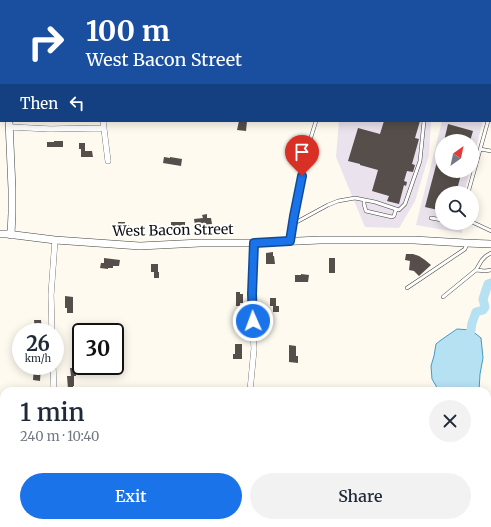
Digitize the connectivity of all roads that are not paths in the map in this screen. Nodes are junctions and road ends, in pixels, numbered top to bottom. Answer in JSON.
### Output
{"nodes":[{"id":1,"x":103,"y":122,"type":"edge"},
{"id":2,"x":316,"y":122,"type":"edge"},
{"id":3,"x":424,"y":122,"type":"edge"},
{"id":4,"x":488,"y":122,"type":"edge"},
{"id":5,"x":10,"y":124,"type":"edge"},
{"id":6,"x":487,"y":126,"type":"junction"},
{"id":7,"x":491,"y":127,"type":"edge"},
{"id":8,"x":104,"y":128,"type":"junction"},
{"id":9,"x":480,"y":149,"type":"junction"},
{"id":10,"x":491,"y":151,"type":"edge"},
{"id":11,"x":108,"y":161,"type":"dead end"},
{"id":12,"x":470,"y":186,"type":"edge"},
{"id":13,"x":364,"y":200,"type":"junction"},
{"id":14,"x":396,"y":210,"type":"junction"},
{"id":15,"x":430,"y":218,"type":"dead end"},
{"id":16,"x":435,"y":219,"type":"edge"},
{"id":17,"x":293,"y":224,"type":"junction"},
{"id":18,"x":479,"y":225,"type":"edge"},
{"id":19,"x":491,"y":231,"type":"edge"},
{"id":20,"x":0,"y":234,"type":"edge"},
{"id":21,"x":11,"y":235,"type":"junction"},
{"id":22,"x":55,"y":240,"type":"junction"},
{"id":23,"x":290,"y":241,"type":"junction"},
{"id":24,"x":254,"y":243,"type":"junction"},
{"id":25,"x":467,"y":244,"type":"junction"},
{"id":26,"x":491,"y":244,"type":"edge"},
{"id":27,"x":491,"y":254,"type":"edge"},
{"id":28,"x":476,"y":270,"type":"junction"},
{"id":29,"x":491,"y":270,"type":"edge"},
{"id":30,"x":407,"y":288,"type":"dead end"},
{"id":31,"x":443,"y":297,"type":"dead end"},
{"id":32,"x":52,"y":323,"type":"edge"},
{"id":33,"x":53,"y":375,"type":"edge"},
{"id":34,"x":54,"y":387,"type":"edge"},
{"id":35,"x":250,"y":387,"type":"edge"}],
"edges":[{"from":1,"to":8,"type":"street"},
{"from":2,"to":17,"type":"lane"},
{"from":3,"to":14,"type":"lane"},
{"from":4,"to":6,"type":"lane"},
{"from":5,"to":8,"type":"street"},
{"from":5,"to":21,"type":"street"},
{"from":6,"to":7,"type":"lane"},
{"from":6,"to":9,"type":"lane"},
{"from":8,"to":11,"type":"street"},
{"from":9,"to":10,"type":"lane"},
{"from":9,"to":12,"type":"lane"},
{"from":13,"to":14,"type":"lane"},
{"from":13,"to":14,"type":"lane"},
{"from":13,"to":17,"type":"lane"},
{"from":15,"to":16,"type":"lane"},
{"from":17,"to":23,"type":"lane"},
{"from":18,"to":19,"type":"lane"},
{"from":20,"to":21,"type":"street","name":"West Bacon Street"},
{"from":21,"to":22,"type":"street","name":"West Bacon Street"},
{"from":22,"to":24,"type":"street","name":"West Bacon Street"},
{"from":22,"to":32,"type":"street"},
{"from":23,"to":24,"type":"street","name":"West Bacon Street"},
{"from":23,"to":25,"type":"street","name":"West Bacon Street"},
{"from":24,"to":35,"type":"street"},
{"from":25,"to":26,"type":"street","name":"West Bacon Street"},
{"from":25,"to":30,"type":"lane"},
{"from":27,"to":28,"type":"lane"},
{"from":28,"to":29,"type":"lane"},
{"from":28,"to":31,"type":"lane"},
{"from":33,"to":34,"type":"street"}]}
